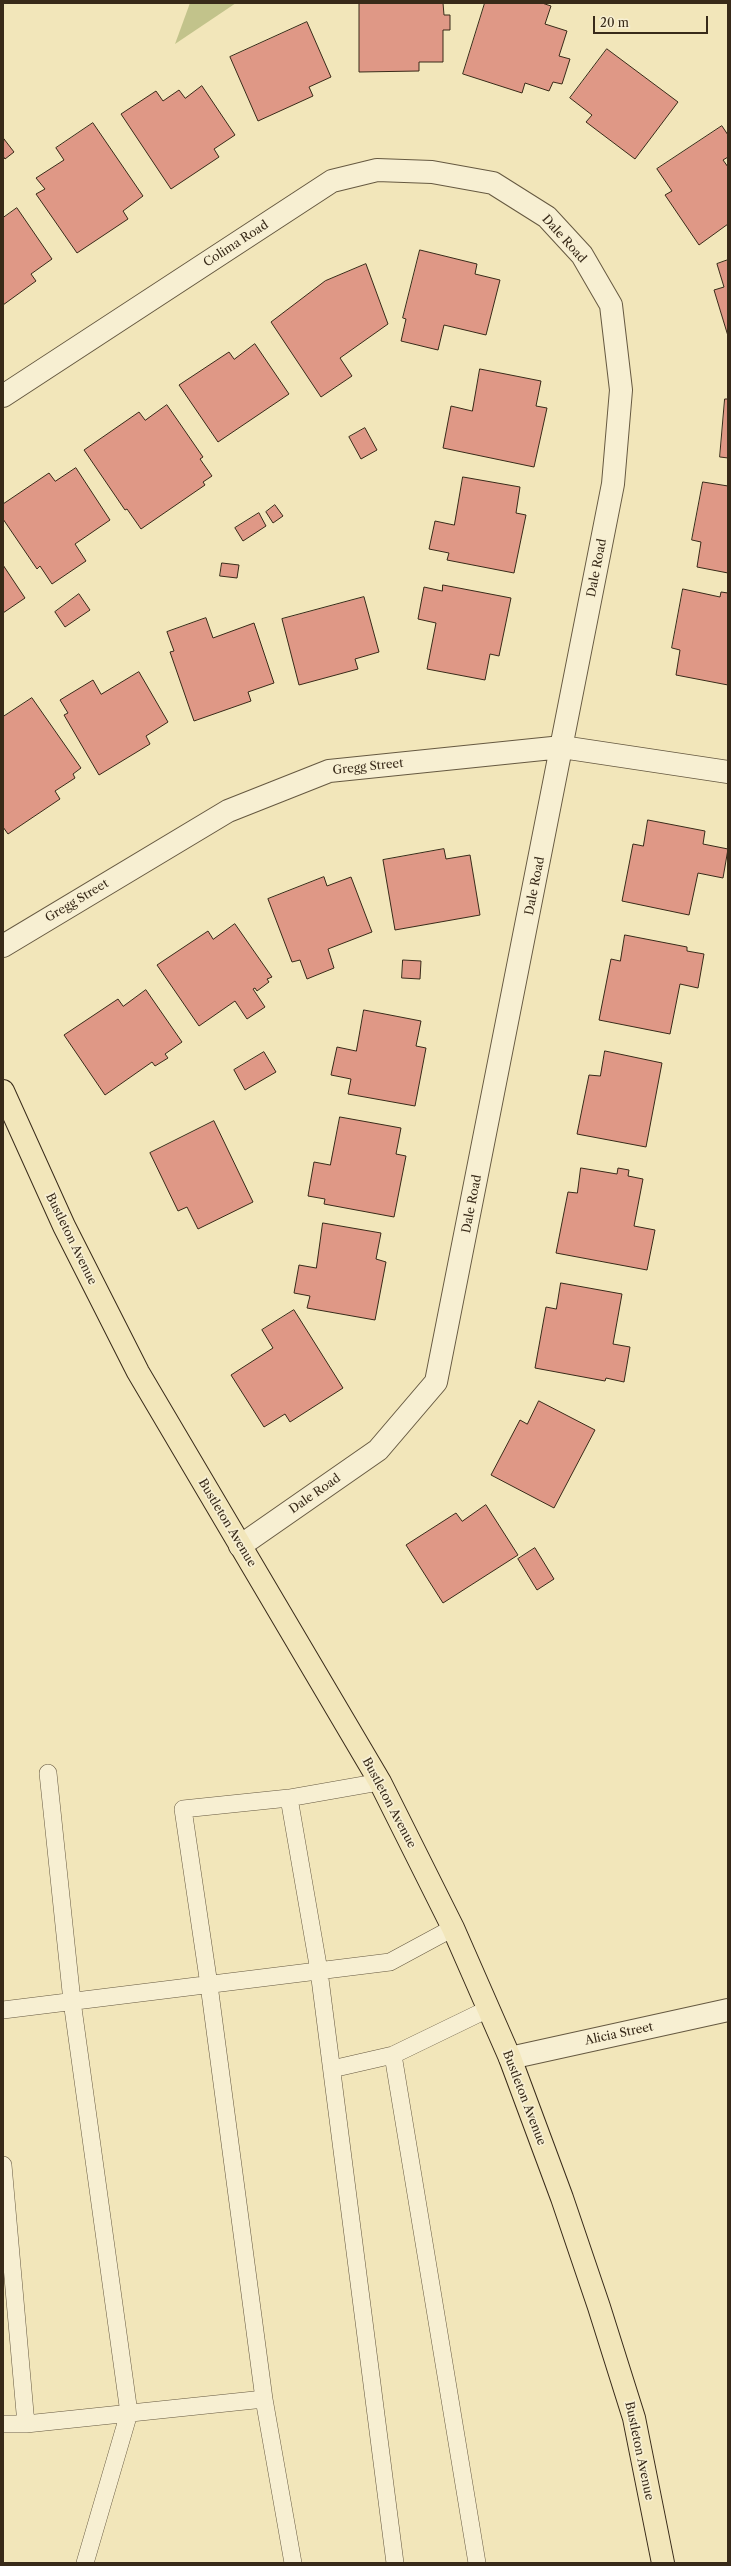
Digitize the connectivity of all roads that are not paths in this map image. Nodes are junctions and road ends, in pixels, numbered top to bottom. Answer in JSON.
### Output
{"nodes":[{"id":1,"x":493,"y":183,"type":"joint"},
{"id":2,"x":3,"y":396,"type":"edge"},
{"id":3,"x":562,"y":747,"type":"junction"},
{"id":4,"x":728,"y":772,"type":"edge"},
{"id":5,"x":3,"y":946,"type":"edge"},
{"id":6,"x":3,"y":1091,"type":"edge"},
{"id":7,"x":240,"y":1546,"type":"junction"},
{"id":8,"x":48,"y":1773,"type":"dead end"},
{"id":9,"x":380,"y":1782,"type":"junction"},
{"id":10,"x":289,"y":1798,"type":"junction"},
{"id":11,"x":453,"y":1928,"type":"junction"},
{"id":12,"x":319,"y":1971,"type":"junction"},
{"id":13,"x":209,"y":1985,"type":"junction"},
{"id":14,"x":72,"y":2001,"type":"junction"},
{"id":15,"x":488,"y":2009,"type":"junction"},
{"id":16,"x":3,"y":2010,"type":"edge"},
{"id":17,"x":728,"y":2010,"type":"edge"},
{"id":18,"x":393,"y":2055,"type":"junction"},
{"id":19,"x":510,"y":2058,"type":"junction"},
{"id":20,"x":332,"y":2069,"type":"junction"},
{"id":21,"x":3,"y":2165,"type":"edge"},
{"id":22,"x":264,"y":2399,"type":"junction"},
{"id":23,"x":129,"y":2413,"type":"junction"},
{"id":24,"x":3,"y":2424,"type":"edge"},
{"id":25,"x":26,"y":2424,"type":"junction"},
{"id":26,"x":85,"y":2563,"type":"edge"},
{"id":27,"x":292,"y":2563,"type":"edge"},
{"id":28,"x":395,"y":2563,"type":"edge"},
{"id":29,"x":477,"y":2563,"type":"edge"},
{"id":30,"x":663,"y":2563,"type":"edge"}],
"edges":[{"from":1,"to":2,"type":"street","name":"Colima Road"},
{"from":1,"to":3,"type":"street","name":"Dale Road"},
{"from":3,"to":4,"type":"street","name":"Gregg Street"},
{"from":3,"to":5,"type":"street","name":"Gregg Street"},
{"from":3,"to":7,"type":"street","name":"Dale Road"},
{"from":6,"to":7,"type":"main road","name":"Bustleton Avenue"},
{"from":7,"to":9,"type":"main road","name":"Bustleton Avenue"},
{"from":8,"to":14,"type":"lane"},
{"from":9,"to":10,"type":"lane"},
{"from":9,"to":11,"type":"main road","name":"Bustleton Avenue"},
{"from":10,"to":12,"type":"lane"},
{"from":10,"to":13,"type":"lane"},
{"from":11,"to":12,"type":"lane"},
{"from":11,"to":15,"type":"main road","name":"Bustleton Avenue"},
{"from":12,"to":13,"type":"lane"},
{"from":12,"to":20,"type":"lane"},
{"from":13,"to":14,"type":"lane"},
{"from":13,"to":22,"type":"lane"},
{"from":14,"to":16,"type":"lane"},
{"from":14,"to":23,"type":"lane"},
{"from":15,"to":18,"type":"lane"},
{"from":15,"to":19,"type":"main road","name":"Bustleton Avenue"},
{"from":17,"to":19,"type":"street","name":"Alicia Street"},
{"from":18,"to":20,"type":"lane"},
{"from":18,"to":29,"type":"lane"},
{"from":19,"to":30,"type":"main road","name":"Bustleton Avenue"},
{"from":20,"to":28,"type":"lane"},
{"from":21,"to":25,"type":"lane"},
{"from":22,"to":23,"type":"lane"},
{"from":22,"to":27,"type":"lane"},
{"from":23,"to":25,"type":"lane"},
{"from":23,"to":26,"type":"lane"},
{"from":24,"to":25,"type":"lane"}]}
